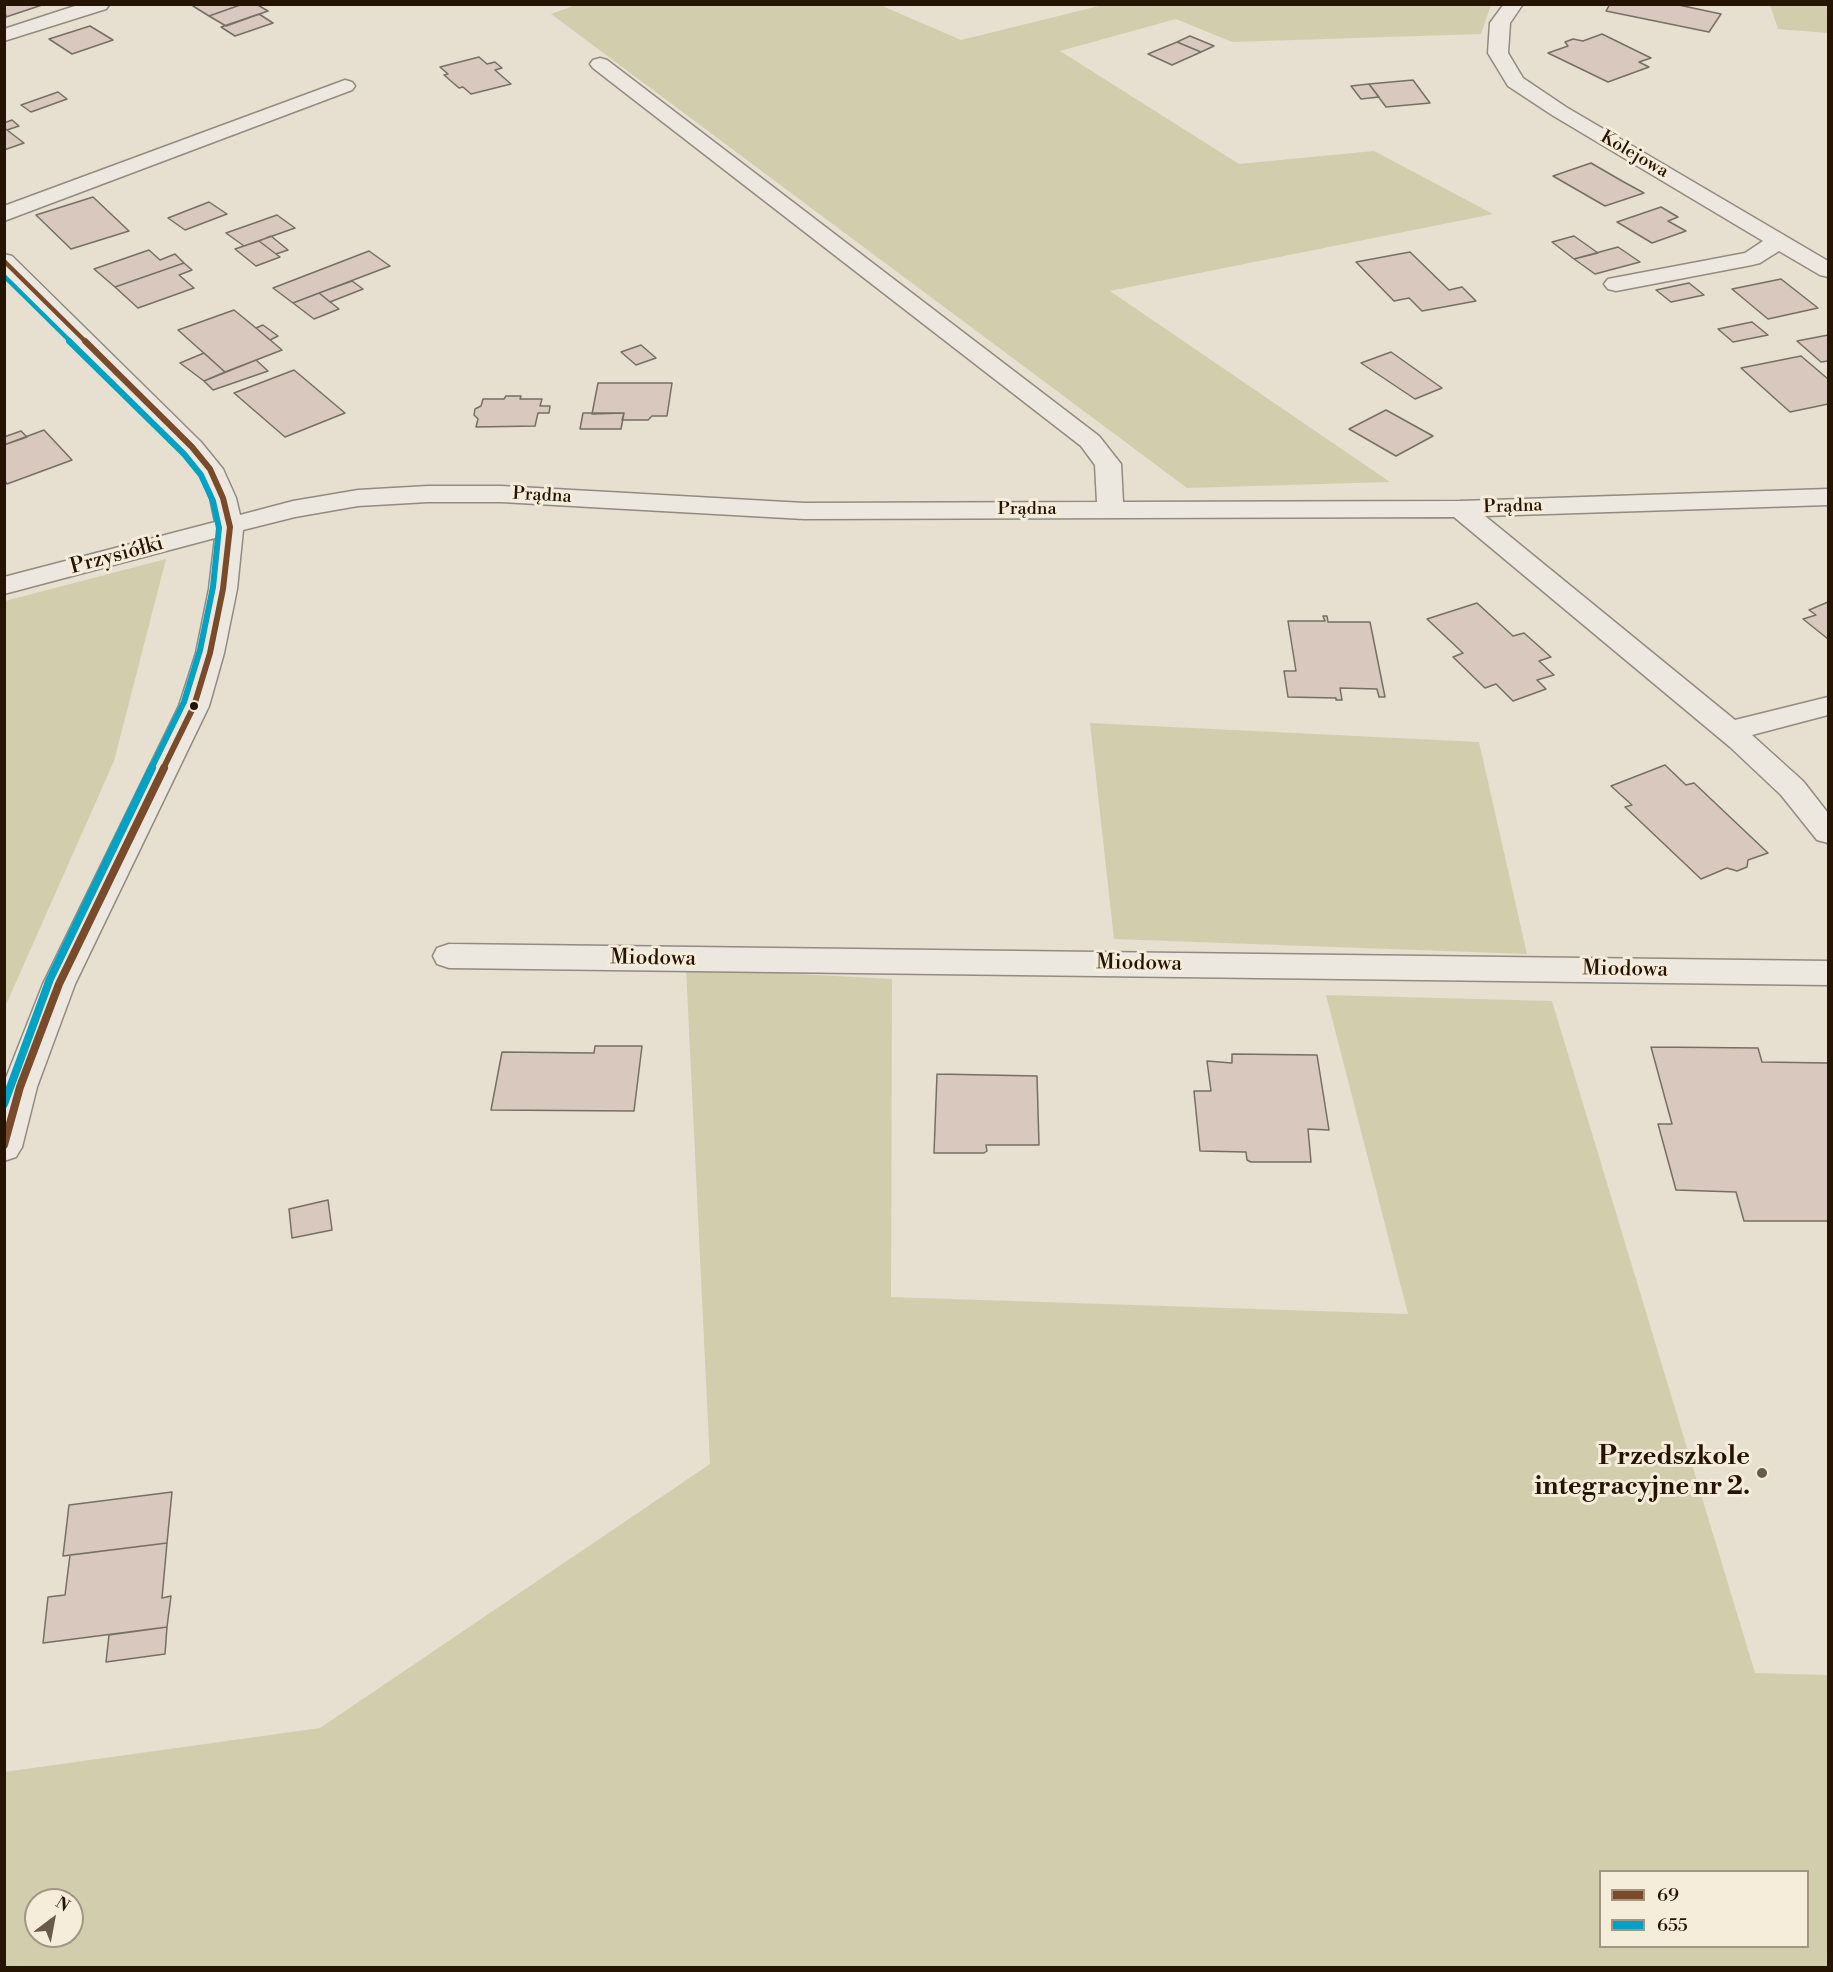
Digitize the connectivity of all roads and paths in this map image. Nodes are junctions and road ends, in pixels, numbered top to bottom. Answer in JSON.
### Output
{"nodes":[{"id":1,"x":1514,"y":4,"type":"edge"},
{"id":2,"x":99,"y":5,"type":"edge"},
{"id":3,"x":4,"y":35,"type":"edge"},
{"id":4,"x":600,"y":64,"type":"dead end"},
{"id":5,"x":345,"y":86,"type":"dead end"},
{"id":6,"x":4,"y":214,"type":"edge"},
{"id":7,"x":1780,"y":240,"type":"junction"},
{"id":8,"x":4,"y":261,"type":"edge"},
{"id":9,"x":1828,"y":270,"type":"edge"},
{"id":10,"x":1616,"y":284,"type":"dead end"},
{"id":11,"x":1828,"y":497,"type":"edge"},
{"id":12,"x":1460,"y":508,"type":"junction"},
{"id":13,"x":1110,"y":510,"type":"junction"},
{"id":14,"x":230,"y":527,"type":"junction"},
{"id":15,"x":4,"y":586,"type":"edge"},
{"id":16,"x":1828,"y":706,"type":"edge"},
{"id":17,"x":1730,"y":731,"type":"junction"},
{"id":18,"x":1828,"y":833,"type":"edge"},
{"id":19,"x":449,"y":956,"type":"dead end"},
{"id":20,"x":1828,"y":973,"type":"edge"},
{"id":21,"x":4,"y":1147,"type":"edge"}],
"edges":[{"from":1,"to":7,"type":"street","name":"Kolejowa"},
{"from":2,"to":3,"type":"street"},
{"from":4,"to":13,"type":"street"},
{"from":5,"to":6,"type":"street"},
{"from":7,"to":9,"type":"street","name":"Kolejowa"},
{"from":7,"to":10,"type":"street"},
{"from":8,"to":14,"type":"street"},
{"from":11,"to":12,"type":"street","name":"Prądna"},
{"from":12,"to":13,"type":"street","name":"Prądna"},
{"from":12,"to":17,"type":"street"},
{"from":13,"to":14,"type":"street","name":"Prądna"},
{"from":14,"to":15,"type":"street","name":"Przysiółki"},
{"from":14,"to":21,"type":"street"},
{"from":16,"to":17,"type":"street"},
{"from":17,"to":18,"type":"street"},
{"from":19,"to":20,"type":"street","name":"Miodowa"}]}
